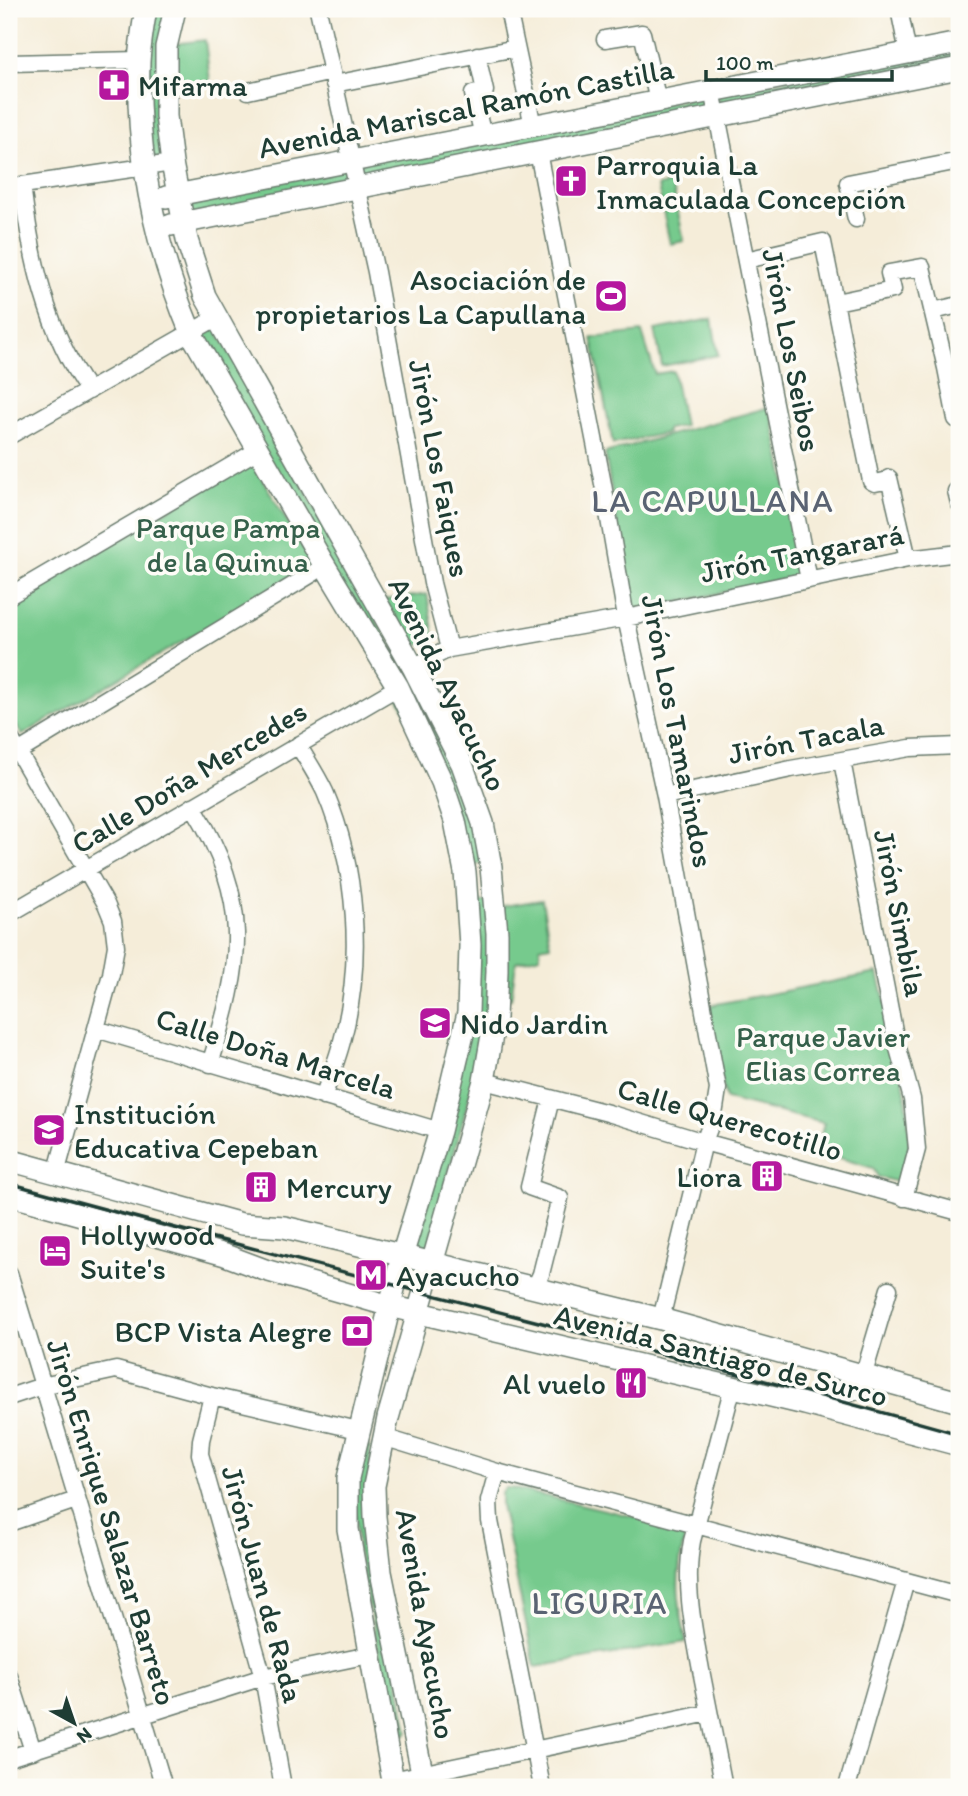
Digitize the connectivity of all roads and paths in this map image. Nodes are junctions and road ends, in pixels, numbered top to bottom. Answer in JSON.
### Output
{"nodes":[{"id":1,"x":146,"y":9,"type":"edge"},
{"id":2,"x":175,"y":9,"type":"edge"},
{"id":3,"x":318,"y":9,"type":"edge"},
{"id":4,"x":508,"y":9,"type":"edge"},
{"id":5,"x":899,"y":9,"type":"edge"},
{"id":6,"x":605,"y":39,"type":"dead end"},
{"id":7,"x":959,"y":43,"type":"edge"},
{"id":8,"x":516,"y":48,"type":"junction"},
{"id":9,"x":908,"y":53,"type":"junction"},
{"id":10,"x":477,"y":55,"type":"junction"},
{"id":11,"x":139,"y":60,"type":"junction"},
{"id":12,"x":9,"y":63,"type":"edge"},
{"id":13,"x":959,"y":68,"type":"edge"},
{"id":14,"x":333,"y":78,"type":"junction"},
{"id":15,"x":712,"y":90,"type":"junction"},
{"id":16,"x":248,"y":91,"type":"dead end"},
{"id":17,"x":658,"y":100,"type":"junction"},
{"id":18,"x":716,"y":115,"type":"junction"},
{"id":19,"x":533,"y":126,"type":"junction"},
{"id":20,"x":483,"y":136,"type":"junction"},
{"id":21,"x":538,"y":152,"type":"junction"},
{"id":22,"x":350,"y":160,"type":"junction"},
{"id":23,"x":959,"y":162,"type":"edge"},
{"id":24,"x":172,"y":163,"type":"junction"},
{"id":25,"x":144,"y":167,"type":"junction"},
{"id":26,"x":16,"y":186,"type":"edge"},
{"id":27,"x":357,"y":188,"type":"junction"},
{"id":28,"x":178,"y":195,"type":"junction"},
{"id":29,"x":150,"y":201,"type":"junction"},
{"id":30,"x":856,"y":219,"type":"dead end"},
{"id":31,"x":184,"y":222,"type":"junction"},
{"id":32,"x":155,"y":228,"type":"junction"},
{"id":33,"x":746,"y":260,"type":"junction"},
{"id":34,"x":205,"y":296,"type":"junction"},
{"id":35,"x":836,"y":302,"type":"junction"},
{"id":36,"x":959,"y":305,"type":"edge"},
{"id":37,"x":180,"y":307,"type":"junction"},
{"id":38,"x":933,"y":311,"type":"junction"},
{"id":39,"x":216,"y":318,"type":"junction"},
{"id":40,"x":191,"y":333,"type":"junction"},
{"id":41,"x":952,"y":367,"type":"edge"},
{"id":42,"x":89,"y":391,"type":"junction"},
{"id":43,"x":956,"y":419,"type":"dead end"},
{"id":44,"x":9,"y":436,"type":"edge"},
{"id":45,"x":258,"y":450,"type":"junction"},
{"id":46,"x":959,"y":490,"type":"edge"},
{"id":47,"x":959,"y":503,"type":"edge"},
{"id":48,"x":959,"y":553,"type":"edge"},
{"id":49,"x":908,"y":559,"type":"junction"},
{"id":50,"x":325,"y":566,"type":"junction"},
{"id":51,"x":809,"y":580,"type":"junction"},
{"id":52,"x":9,"y":596,"type":"edge"},
{"id":53,"x":626,"y":618,"type":"junction"},
{"id":54,"x":449,"y":649,"type":"junction"},
{"id":55,"x":413,"y":667,"type":"junction"},
{"id":56,"x":398,"y":687,"type":"junction"},
{"id":57,"x":9,"y":736,"type":"edge"},
{"id":58,"x":298,"y":745,"type":"junction"},
{"id":59,"x":959,"y":746,"type":"edge"},
{"id":60,"x":18,"y":752,"type":"junction"},
{"id":61,"x":842,"y":761,"type":"junction"},
{"id":62,"x":665,"y":796,"type":"junction"},
{"id":63,"x":193,"y":806,"type":"junction"},
{"id":64,"x":491,"y":867,"type":"junction"},
{"id":65,"x":87,"y":870,"type":"junction"},
{"id":66,"x":465,"y":872,"type":"junction"},
{"id":67,"x":494,"y":895,"type":"junction"},
{"id":68,"x":467,"y":898,"type":"junction"},
{"id":69,"x":9,"y":914,"type":"edge"},
{"id":70,"x":96,"y":1029,"type":"junction"},
{"id":71,"x":210,"y":1064,"type":"junction"},
{"id":72,"x":484,"y":1081,"type":"junction"},
{"id":73,"x":323,"y":1097,"type":"junction"},
{"id":74,"x":551,"y":1099,"type":"junction"},
{"id":75,"x":440,"y":1131,"type":"junction"},
{"id":76,"x":704,"y":1142,"type":"junction"},
{"id":77,"x":9,"y":1149,"type":"edge"},
{"id":78,"x":9,"y":1160,"type":"edge"},
{"id":79,"x":59,"y":1163,"type":"junction"},
{"id":80,"x":9,"y":1195,"type":"edge"},
{"id":81,"x":904,"y":1198,"type":"junction"},
{"id":82,"x":9,"y":1205,"type":"edge"},
{"id":83,"x":959,"y":1212,"type":"edge"},
{"id":84,"x":284,"y":1227,"type":"junction"},
{"id":85,"x":402,"y":1256,"type":"junction"},
{"id":86,"x":432,"y":1264,"type":"junction"},
{"id":87,"x":265,"y":1270,"type":"junction"},
{"id":88,"x":9,"y":1280,"type":"edge"},
{"id":89,"x":535,"y":1287,"type":"junction"},
{"id":90,"x":889,"y":1289,"type":"dead end"},
{"id":91,"x":390,"y":1306,"type":"junction"},
{"id":92,"x":417,"y":1312,"type":"junction"},
{"id":93,"x":668,"y":1321,"type":"junction"},
{"id":94,"x":861,"y":1382,"type":"junction"},
{"id":95,"x":42,"y":1386,"type":"junction"},
{"id":96,"x":733,"y":1386,"type":"junction"},
{"id":97,"x":212,"y":1396,"type":"junction"},
{"id":98,"x":9,"y":1397,"type":"edge"},
{"id":99,"x":959,"y":1402,"type":"edge"},
{"id":100,"x":805,"y":1404,"type":"junction"},
{"id":101,"x":959,"y":1416,"type":"edge"},
{"id":102,"x":358,"y":1430,"type":"junction"},
{"id":103,"x":383,"y":1437,"type":"junction"},
{"id":104,"x":959,"y":1445,"type":"edge"},
{"id":105,"x":497,"y":1472,"type":"junction"},
{"id":106,"x":76,"y":1500,"type":"junction"},
{"id":107,"x":9,"y":1523,"type":"edge"},
{"id":108,"x":696,"y":1525,"type":"junction"},
{"id":109,"x":906,"y":1581,"type":"junction"},
{"id":110,"x":959,"y":1595,"type":"edge"},
{"id":111,"x":369,"y":1655,"type":"junction"},
{"id":112,"x":9,"y":1676,"type":"edge"},
{"id":113,"x":263,"y":1677,"type":"junction"},
{"id":114,"x":709,"y":1713,"type":"junction"},
{"id":115,"x":141,"y":1717,"type":"junction"},
{"id":116,"x":33,"y":1751,"type":"junction"},
{"id":117,"x":535,"y":1751,"type":"junction"},
{"id":118,"x":9,"y":1758,"type":"edge"},
{"id":119,"x":424,"y":1781,"type":"edge"},
{"id":120,"x":393,"y":1784,"type":"edge"},
{"id":121,"x":164,"y":1787,"type":"edge"},
{"id":122,"x":283,"y":1787,"type":"edge"},
{"id":123,"x":542,"y":1787,"type":"edge"},
{"id":124,"x":724,"y":1787,"type":"edge"},
{"id":125,"x":847,"y":1787,"type":"edge"}],
"edges":[{"from":1,"to":11,"type":"main road","name":"Avenida Ayacucho"},
{"from":2,"to":24,"type":"main road","name":"Avenida Ayacucho"},
{"from":3,"to":14,"type":"street","name":"Jirón Los Faiques"},
{"from":4,"to":8,"type":"street"},
{"from":5,"to":9,"type":"street"},
{"from":6,"to":17,"type":"street"},
{"from":7,"to":9,"type":"main road","name":"Avenida Mariscal Ramón Castilla"},
{"from":8,"to":10,"type":"street"},
{"from":8,"to":19,"type":"street"},
{"from":9,"to":15,"type":"main road","name":"Avenida Mariscal Ramón Castilla"},
{"from":10,"to":14,"type":"street"},
{"from":10,"to":20,"type":"street"},
{"from":11,"to":12,"type":"street"},
{"from":11,"to":25,"type":"main road","name":"Avenida Ayacucho"},
{"from":13,"to":18,"type":"main road","name":"Avenida Mariscal Ramón Castilla"},
{"from":14,"to":16,"type":"street"},
{"from":14,"to":22,"type":"street","name":"Jirón Los Faiques"},
{"from":15,"to":17,"type":"main road","name":"Avenida Mariscal Ramón Castilla"},
{"from":15,"to":18,"type":"street","name":"Jirón Los Seibos"},
{"from":17,"to":19,"type":"main road","name":"Avenida Mariscal Ramón Castilla"},
{"from":18,"to":21,"type":"main road","name":"Avenida Mariscal Ramón Castilla"},
{"from":18,"to":33,"type":"street","name":"Jirón Los Seibos"},
{"from":19,"to":20,"type":"main road","name":"Avenida Mariscal Ramón Castilla"},
{"from":20,"to":22,"type":"main road","name":"Avenida Mariscal Ramón Castilla"},
{"from":21,"to":27,"type":"main road","name":"Avenida Mariscal Ramón Castilla"},
{"from":21,"to":53,"type":"street","name":"Jirón Los Tamarindos"},
{"from":22,"to":27,"type":"street","name":"Jirón Los Faiques"},
{"from":22,"to":28,"type":"main road","name":"Avenida Mariscal Ramón Castilla"},
{"from":23,"to":30,"type":"street"},
{"from":24,"to":25,"type":"street"},
{"from":24,"to":28,"type":"main road","name":"Avenida Ayacucho"},
{"from":25,"to":26,"type":"street"},
{"from":25,"to":29,"type":"main road","name":"Avenida Ayacucho"},
{"from":26,"to":42,"type":"street"},
{"from":27,"to":31,"type":"main road","name":"Avenida Mariscal Ramón Castilla"},
{"from":27,"to":54,"type":"street","name":"Jirón Los Faiques"},
{"from":28,"to":29,"type":"main road","name":"Avenida Mariscal Ramón Castilla"},
{"from":28,"to":31,"type":"main road","name":"Avenida Ayacucho"},
{"from":29,"to":32,"type":"main road","name":"Avenida Ayacucho"},
{"from":31,"to":32,"type":"main road","name":"Avenida Mariscal Ramón Castilla"},
{"from":31,"to":34,"type":"main road","name":"Avenida Ayacucho"},
{"from":32,"to":37,"type":"main road","name":"Avenida Ayacucho"},
{"from":33,"to":35,"type":"street"},
{"from":33,"to":51,"type":"street","name":"Jirón Los Seibos"},
{"from":34,"to":37,"type":"main road"},
{"from":34,"to":39,"type":"main road","name":"Avenida Ayacucho"},
{"from":35,"to":38,"type":"street"},
{"from":35,"to":49,"type":"street"},
{"from":36,"to":38,"type":"street"},
{"from":37,"to":40,"type":"main road","name":"Avenida Ayacucho"},
{"from":38,"to":41,"type":"street"},
{"from":39,"to":40,"type":"street"},
{"from":39,"to":55,"type":"main road","name":"Avenida Ayacucho"},
{"from":40,"to":42,"type":"street"},
{"from":40,"to":45,"type":"main road","name":"Avenida Ayacucho"},
{"from":41,"to":43,"type":"street"},
{"from":42,"to":44,"type":"street"},
{"from":45,"to":50,"type":"main road","name":"Avenida Ayacucho"},
{"from":45,"to":52,"type":"street"},
{"from":46,"to":47,"type":"street"},
{"from":48,"to":49,"type":"street","name":"Jirón Tangarará"},
{"from":49,"to":51,"type":"street","name":"Jirón Tangarará"},
{"from":50,"to":56,"type":"main road","name":"Avenida Ayacucho"},
{"from":50,"to":60,"type":"street"},
{"from":51,"to":53,"type":"street","name":"Jirón Tangarará"},
{"from":53,"to":54,"type":"street","name":"Jirón Tangarará"},
{"from":53,"to":62,"type":"street","name":"Jirón Los Tamarindos"},
{"from":54,"to":55,"type":"street","name":"Jirón Tangarará"},
{"from":55,"to":64,"type":"main road","name":"Avenida Ayacucho"},
{"from":56,"to":58,"type":"street","name":"Calle Doña Mercedes"},
{"from":56,"to":66,"type":"main road","name":"Avenida Ayacucho"},
{"from":57,"to":60,"type":"street"},
{"from":58,"to":63,"type":"street","name":"Calle Doña Mercedes"},
{"from":58,"to":73,"type":"street"},
{"from":59,"to":61,"type":"street","name":"Jirón Tacala"},
{"from":60,"to":65,"type":"street"},
{"from":61,"to":62,"type":"street","name":"Jirón Tacala"},
{"from":61,"to":81,"type":"street","name":"Jirón Simbila"},
{"from":62,"to":76,"type":"street","name":"Jirón Los Tamarindos"},
{"from":63,"to":65,"type":"street","name":"Calle Doña Mercedes"},
{"from":63,"to":71,"type":"street"},
{"from":64,"to":66,"type":"main road"},
{"from":64,"to":67,"type":"main road","name":"Avenida Ayacucho"},
{"from":65,"to":69,"type":"street","name":"Calle Doña Mercedes"},
{"from":65,"to":70,"type":"street"},
{"from":66,"to":68,"type":"main road","name":"Avenida Ayacucho"},
{"from":67,"to":68,"type":"main road"},
{"from":67,"to":72,"type":"main road","name":"Avenida Ayacucho"},
{"from":68,"to":75,"type":"main road","name":"Avenida Ayacucho"},
{"from":70,"to":71,"type":"street","name":"Calle Doña Marcela"},
{"from":70,"to":79,"type":"street"},
{"from":71,"to":73,"type":"street","name":"Calle Doña Marcela"},
{"from":72,"to":74,"type":"street","name":"Calle Querecotillo"},
{"from":72,"to":86,"type":"main road","name":"Avenida Ayacucho"},
{"from":73,"to":75,"type":"street","name":"Calle Doña Marcela"},
{"from":74,"to":76,"type":"street","name":"Calle Querecotillo"},
{"from":74,"to":89,"type":"street"},
{"from":75,"to":85,"type":"main road","name":"Avenida Ayacucho"},
{"from":76,"to":81,"type":"street","name":"Calle Querecotillo"},
{"from":76,"to":93,"type":"street","name":"Jirón Los Tamarindos"},
{"from":77,"to":79,"type":"main road","name":"Avenida Santiago de Surco"},
{"from":78,"to":84,"type":"main road","name":"Avenida Santiago de Surco"},
{"from":79,"to":84,"type":"main road","name":"Avenida Santiago de Surco"},
{"from":80,"to":87,"type":"main road","name":"Avenida Santiago de Surco"},
{"from":81,"to":83,"type":"street","name":"Calle Querecotillo"},
{"from":82,"to":87,"type":"main road","name":"Avenida Santiago de Surco"},
{"from":84,"to":85,"type":"main road","name":"Avenida Santiago de Surco"},
{"from":85,"to":86,"type":"main road","name":"Avenida Santiago de Surco"},
{"from":85,"to":91,"type":"main road","name":"Avenida Ayacucho"},
{"from":86,"to":89,"type":"main road","name":"Avenida Santiago de Surco"},
{"from":86,"to":92,"type":"main road","name":"Avenida Ayacucho"},
{"from":87,"to":91,"type":"main road","name":"Avenida Santiago de Surco"},
{"from":88,"to":95,"type":"street","name":"Jirón Enrique Salazar Barreto"},
{"from":89,"to":93,"type":"main road","name":"Avenida Santiago de Surco"},
{"from":90,"to":94,"type":"street"},
{"from":91,"to":92,"type":"main road","name":"Avenida Santiago de Surco"},
{"from":91,"to":102,"type":"main road","name":"Avenida Ayacucho"},
{"from":92,"to":96,"type":"main road","name":"Avenida Santiago de Surco"},
{"from":92,"to":103,"type":"main road","name":"Avenida Ayacucho"},
{"from":93,"to":94,"type":"main road","name":"Avenida Santiago de Surco"},
{"from":94,"to":99,"type":"main road","name":"Avenida Santiago de Surco"},
{"from":94,"to":100,"type":"main road"},
{"from":94,"to":101,"type":"main road","name":"Avenida Santiago de Surco"},
{"from":95,"to":97,"type":"street"},
{"from":95,"to":98,"type":"street"},
{"from":95,"to":106,"type":"street","name":"Jirón Enrique Salazar Barreto"},
{"from":96,"to":100,"type":"main road","name":"Avenida Santiago de Surco"},
{"from":96,"to":108,"type":"street"},
{"from":97,"to":102,"type":"street"},
{"from":97,"to":113,"type":"street","name":"Jirón Juan de Rada"},
{"from":100,"to":104,"type":"main road","name":"Avenida Santiago de Surco"},
{"from":102,"to":111,"type":"main road","name":"Avenida Ayacucho"},
{"from":103,"to":105,"type":"street"},
{"from":103,"to":119,"type":"main road","name":"Avenida Ayacucho"},
{"from":105,"to":108,"type":"street"},
{"from":105,"to":117,"type":"street"},
{"from":106,"to":107,"type":"street"},
{"from":106,"to":115,"type":"street","name":"Jirón Enrique Salazar Barreto"},
{"from":108,"to":109,"type":"street"},
{"from":108,"to":114,"type":"street"},
{"from":109,"to":110,"type":"street"},
{"from":109,"to":125,"type":"street"},
{"from":111,"to":113,"type":"street"},
{"from":111,"to":120,"type":"main road","name":"Avenida Ayacucho"},
{"from":112,"to":116,"type":"street"},
{"from":113,"to":115,"type":"street"},
{"from":113,"to":122,"type":"street","name":"Jirón Juan de Rada"},
{"from":114,"to":117,"type":"street"},
{"from":114,"to":124,"type":"street"},
{"from":115,"to":116,"type":"street"},
{"from":115,"to":121,"type":"street","name":"Jirón Enrique Salazar Barreto"},
{"from":116,"to":118,"type":"street"},
{"from":117,"to":119,"type":"street"},
{"from":117,"to":123,"type":"street"},
{"from":119,"to":120,"type":"street"}]}
